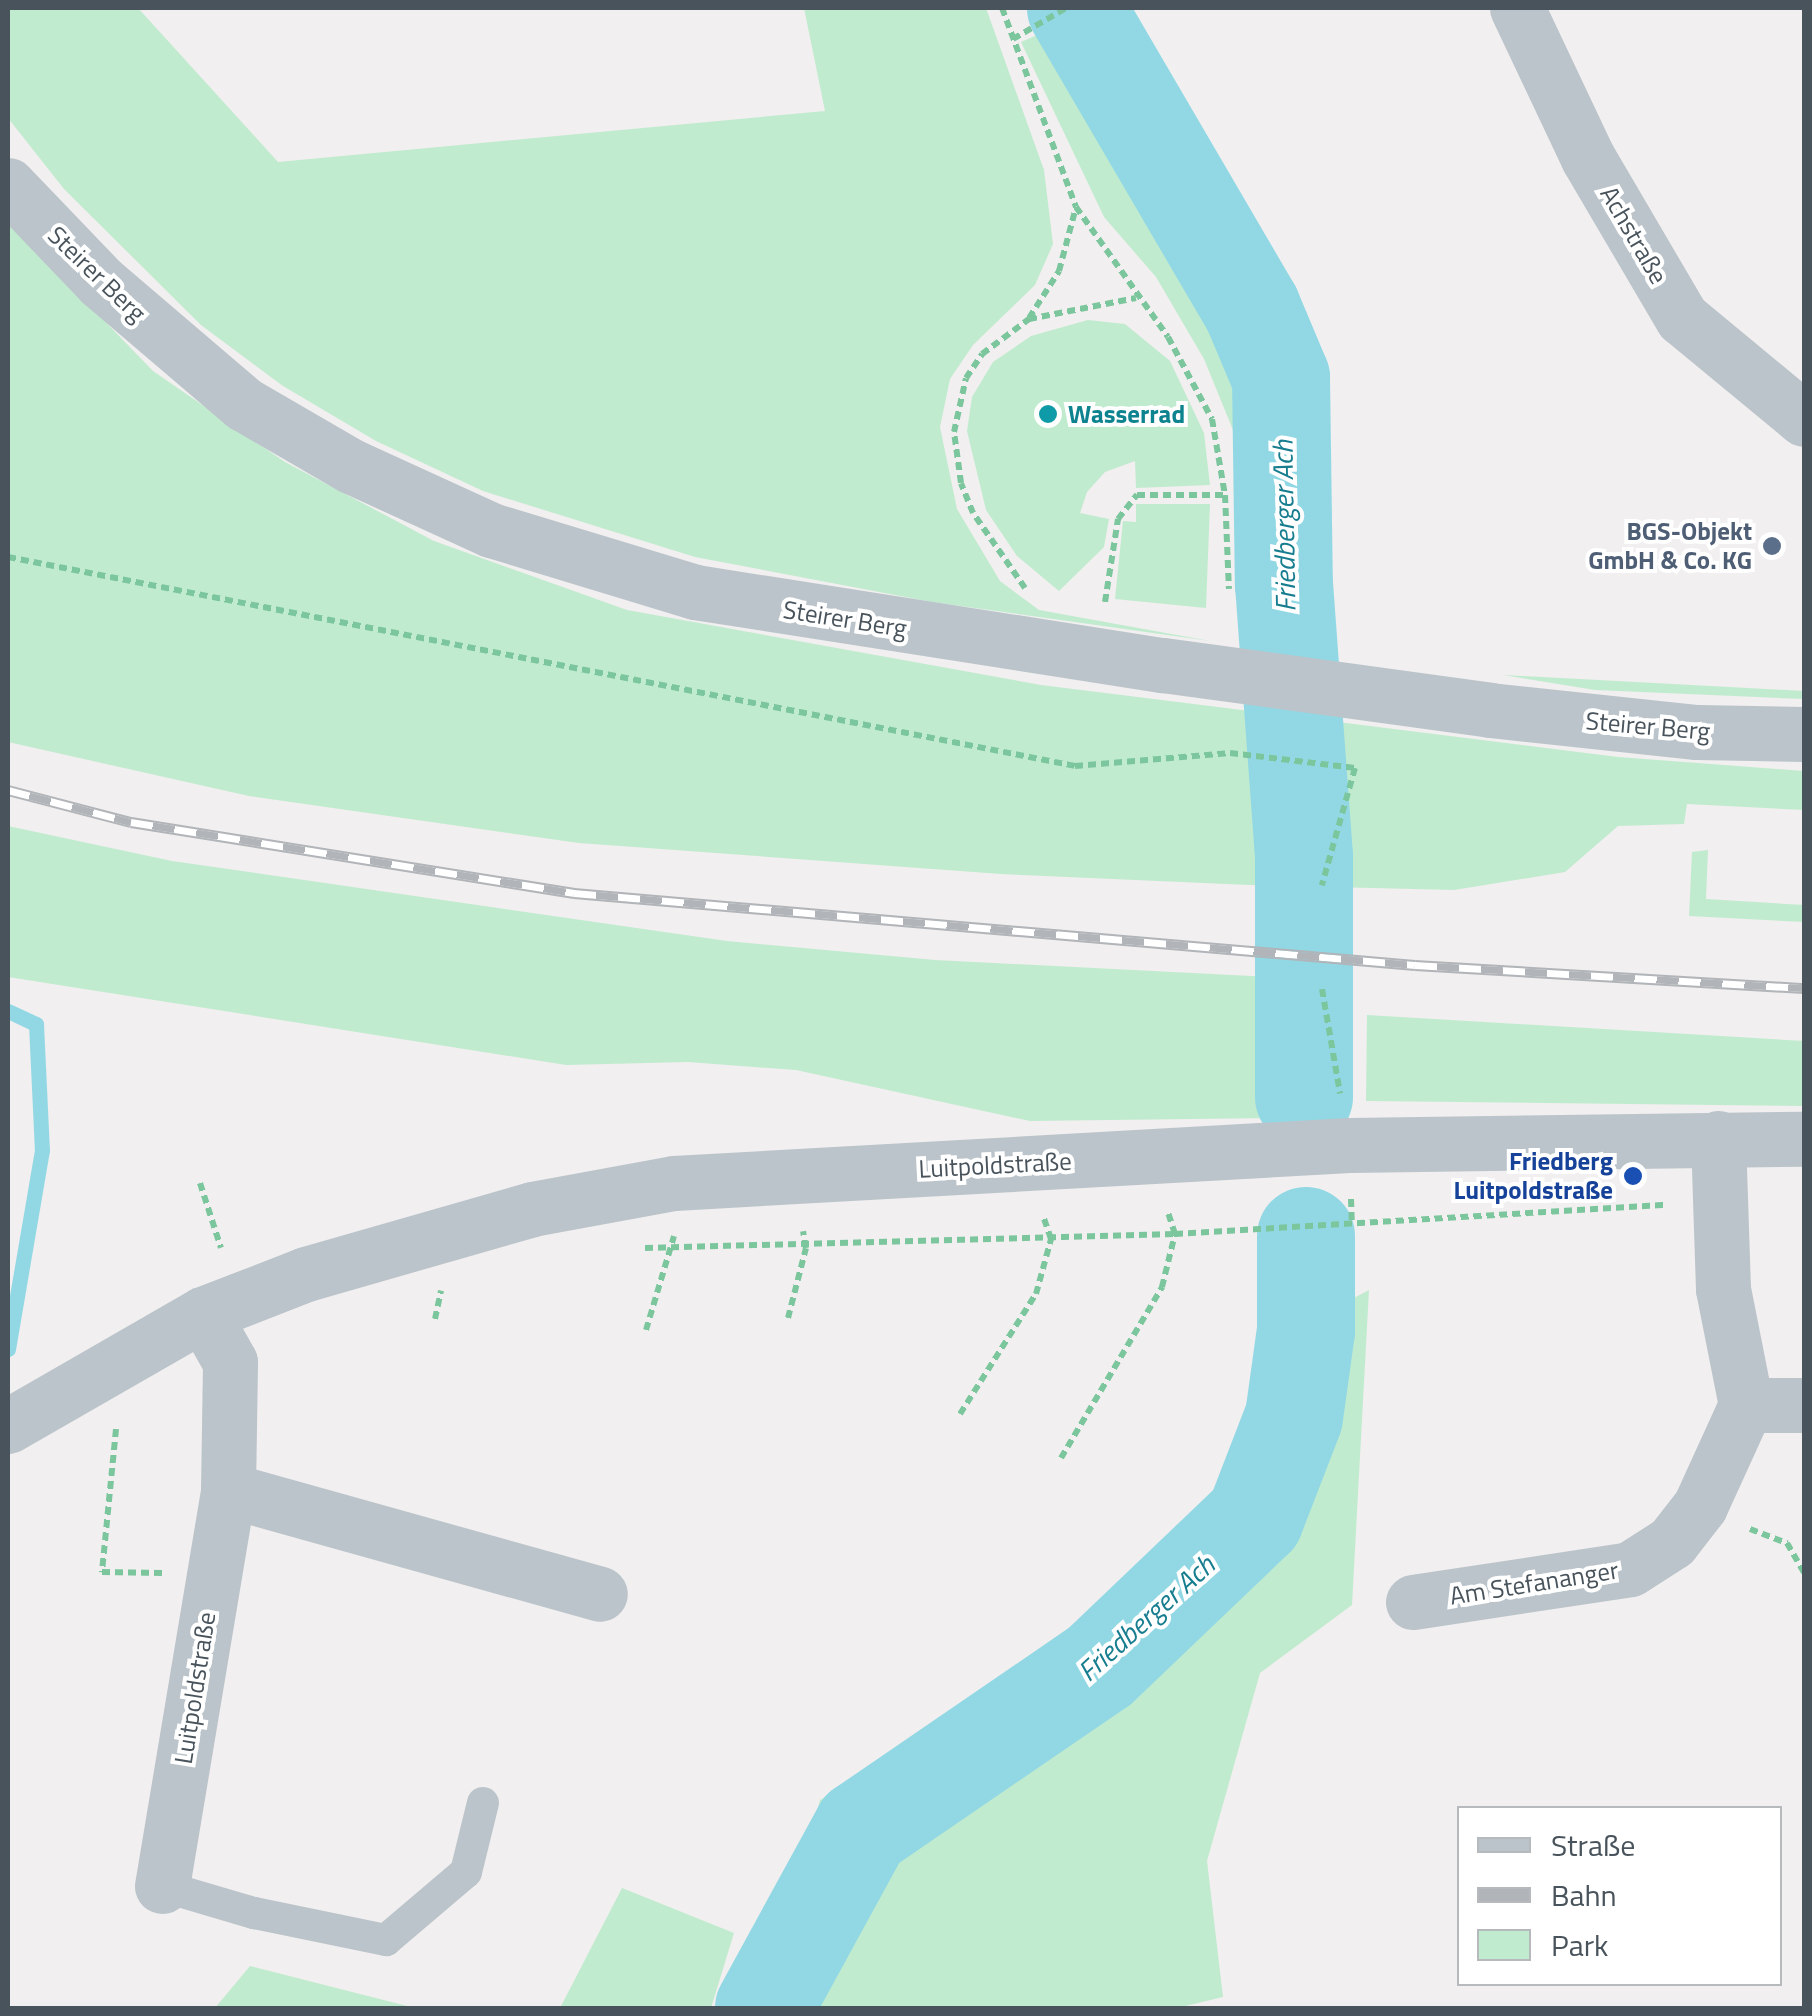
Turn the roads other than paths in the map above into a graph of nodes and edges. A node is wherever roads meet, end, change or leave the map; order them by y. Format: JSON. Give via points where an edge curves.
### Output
{"nodes":[{"id":1,"x":1517,"y":8,"type":"edge"},
{"id":2,"x":8,"y":184,"type":"edge"},
{"id":3,"x":1804,"y":419,"type":"edge"},
{"id":4,"x":1804,"y":734,"type":"edge"},
{"id":5,"x":1718,"y":1138,"type":"junction"},
{"id":6,"x":1804,"y":1139,"type":"edge"},
{"id":7,"x":221,"y":1307,"type":"junction"},
{"id":8,"x":1746,"y":1405,"type":"junction"},
{"id":9,"x":1804,"y":1405,"type":"edge"},
{"id":10,"x":8,"y":1426,"type":"edge"},
{"id":11,"x":228,"y":1490,"type":"junction"},
{"id":12,"x":600,"y":1594,"type":"dead end"},
{"id":13,"x":1413,"y":1602,"type":"dead end"},
{"id":14,"x":484,"y":1803,"type":"dead end"},
{"id":15,"x":162,"y":1886,"type":"joint"}],
"edges":[{"from":1,"to":3,"type":"street","name":"Achstraße","via":[[1588,158],[1682,318]]},
{"from":2,"to":4,"type":"street","name":"Steirer Berg","bridge":true,"via":[[101,282],[244,404],[351,466],[491,530],[695,592],[1162,665],[1490,710],[1697,732]]},
{"from":5,"to":6,"type":"street","name":"Luitpoldstraße"},
{"from":5,"to":7,"type":"street","name":"Luitpoldstraße","via":[[1242,1150],[681,1182],[426,1236]]},
{"from":5,"to":8,"type":"street","via":[[1723,1289]]},
{"from":7,"to":10,"type":"street","name":"Luitpoldstraße"},
{"from":7,"to":11,"type":"street","name":"Luitpoldstraße","via":[[230,1362]]},
{"from":8,"to":9,"type":"street"},
{"from":8,"to":13,"type":"street","name":"Am Stefananger","via":[[1700,1506],[1672,1542],[1630,1569]]},
{"from":11,"to":12,"type":"street"},
{"from":11,"to":15,"type":"street","name":"Luitpoldstraße"},
{"from":14,"to":15,"type":"lane","via":[[466,1872],[386,1940]]}]}
